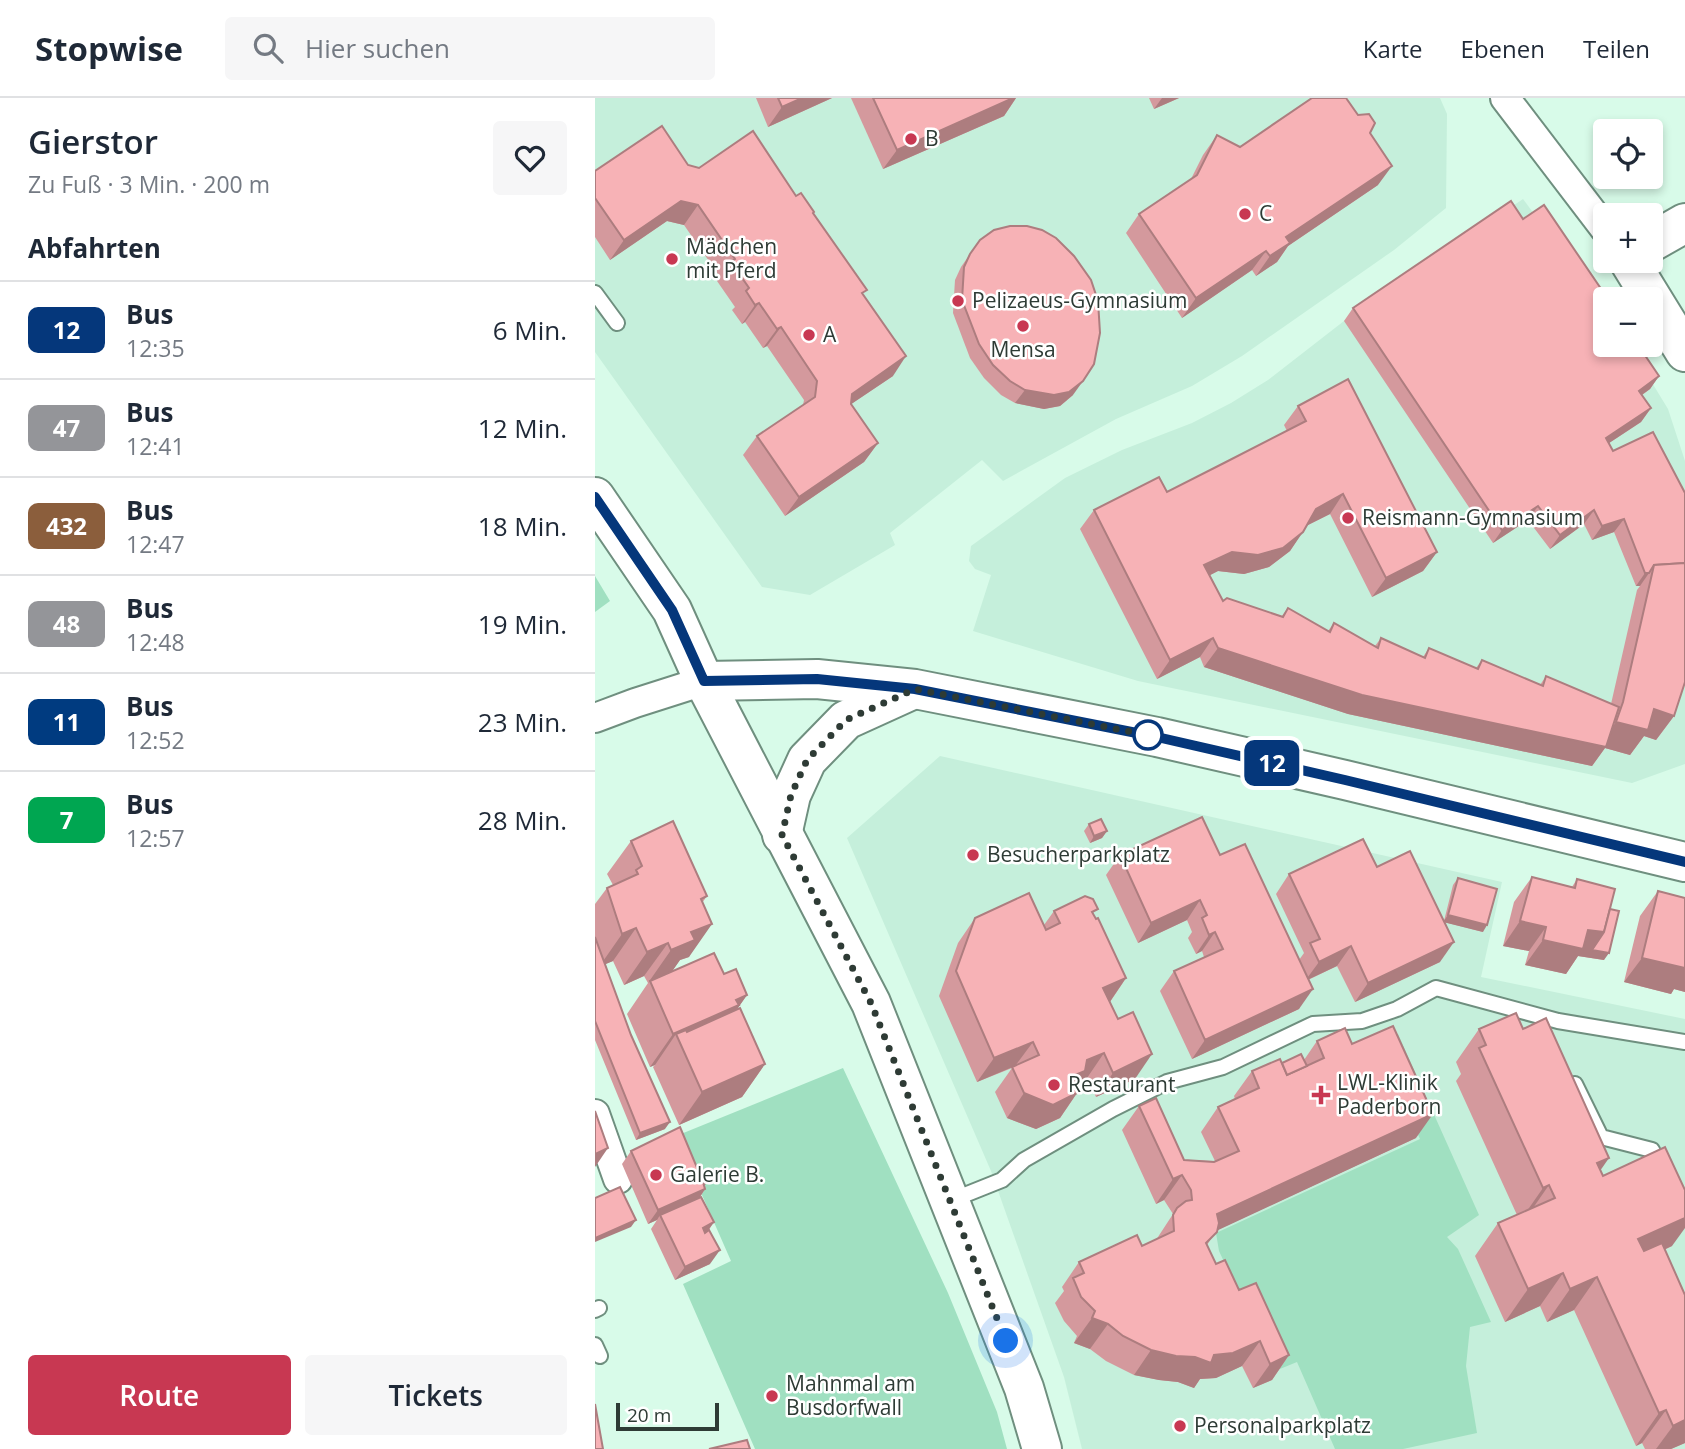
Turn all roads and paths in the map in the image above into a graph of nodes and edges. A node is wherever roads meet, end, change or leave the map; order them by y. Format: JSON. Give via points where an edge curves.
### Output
{"nodes":[{"id":1,"x":1505,"y":98,"type":"edge"},
{"id":2,"x":1593,"y":214,"type":"edge"},
{"id":3,"x":1685,"y":223,"type":"edge"},
{"id":4,"x":1663,"y":236,"type":"edge"},
{"id":5,"x":1636,"y":273,"type":"edge"},
{"id":6,"x":595,"y":293,"type":"edge"},
{"id":7,"x":617,"y":323,"type":"dead end"},
{"id":8,"x":1685,"y":352,"type":"edge"},
{"id":9,"x":595,"y":498,"type":"edge"},
{"id":10,"x":704,"y":681,"type":"junction"},
{"id":11,"x":915,"y":689,"type":"junction"},
{"id":12,"x":595,"y":718,"type":"edge"},
{"id":13,"x":782,"y":835,"type":"junction"},
{"id":14,"x":1685,"y":862,"type":"edge"},
{"id":15,"x":1558,"y":1021,"type":"junction"},
{"id":16,"x":1554,"y":1038,"type":"edge"},
{"id":17,"x":1685,"y":1042,"type":"edge"},
{"id":18,"x":1571,"y":1075,"type":"edge"},
{"id":19,"x":595,"y":1114,"type":"edge"},
{"id":20,"x":618,"y":1179,"type":"dead end"},
{"id":21,"x":1669,"y":1186,"type":"edge"},
{"id":22,"x":950,"y":1201,"type":"junction"},
{"id":23,"x":1042,"y":1449,"type":"edge"}],
"edges":[{"from":1,"to":2,"type":"street"},
{"from":3,"to":4,"type":"main road"},
{"from":5,"to":8,"type":"main road"},
{"from":6,"to":7,"type":"lane"},
{"from":9,"to":10,"type":"main road","via":[[672,610]]},
{"from":10,"to":11,"type":"main road","via":[[817,679]]},
{"from":10,"to":12,"type":"street"},
{"from":10,"to":13,"type":"main road"},
{"from":11,"to":13,"type":"main road","via":[[846,720],[807,760],[791,795]]},
{"from":11,"to":14,"type":"main road","via":[[1182,743]]},
{"from":13,"to":22,"type":"main road","via":[[871,1003]]},
{"from":15,"to":16,"type":"lane"},
{"from":15,"to":17,"type":"lane"},
{"from":15,"to":22,"type":"lane","via":[[1436,988],[1362,1021],[1313,1024],[1223,1067],[1167,1082],[1024,1160],[1002,1180]]},
{"from":18,"to":21,"type":"lane","via":[[1601,1137],[1652,1150]]},
{"from":19,"to":20,"type":"street"},
{"from":22,"to":23,"type":"main road","via":[[1024,1388]]}]}
